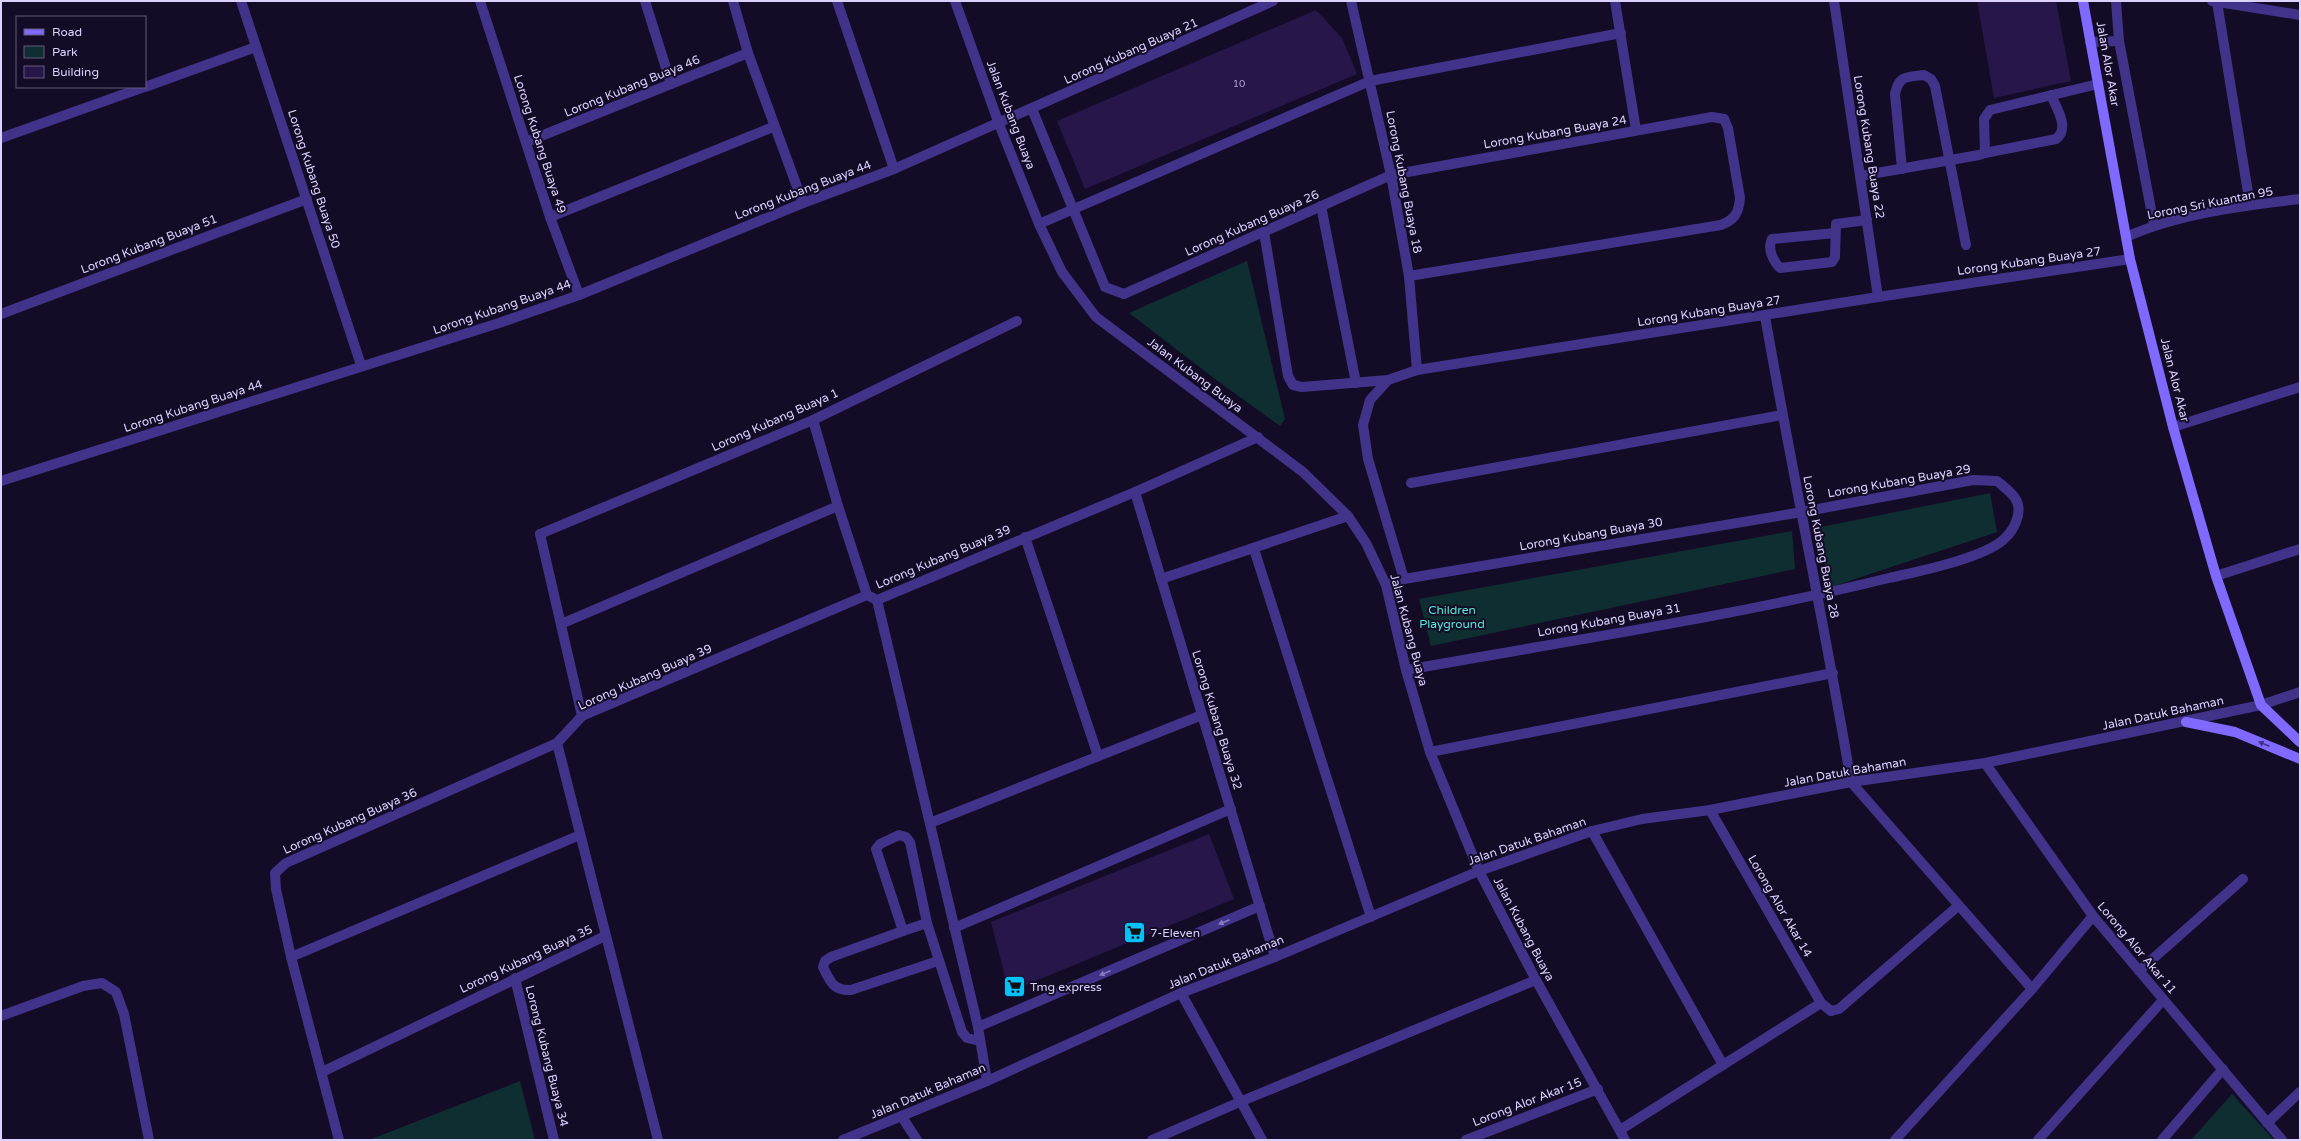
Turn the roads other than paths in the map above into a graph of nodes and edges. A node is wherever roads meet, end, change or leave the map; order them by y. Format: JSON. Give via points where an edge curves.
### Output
{"nodes":[{"id":1,"x":241,"y":1,"type":"edge"},
{"id":2,"x":480,"y":1,"type":"edge"},
{"id":3,"x":645,"y":1,"type":"edge"},
{"id":4,"x":733,"y":1,"type":"edge"},
{"id":5,"x":837,"y":1,"type":"edge"},
{"id":6,"x":955,"y":1,"type":"edge"},
{"id":7,"x":1273,"y":1,"type":"edge"},
{"id":8,"x":1351,"y":1,"type":"edge"},
{"id":9,"x":1614,"y":1,"type":"edge"},
{"id":10,"x":1834,"y":1,"type":"edge"},
{"id":11,"x":2083,"y":1,"type":"edge"},
{"id":12,"x":2116,"y":1,"type":"edge"},
{"id":13,"x":2215,"y":2,"type":"edge"},
{"id":14,"x":2300,"y":15,"type":"edge"},
{"id":15,"x":1621,"y":33,"type":"junction"},
{"id":16,"x":2119,"y":41,"type":"junction"},
{"id":17,"x":2090,"y":42,"type":"junction"},
{"id":18,"x":256,"y":47,"type":"junction"},
{"id":19,"x":748,"y":53,"type":"junction"},
{"id":20,"x":1370,"y":81,"type":"junction"},
{"id":21,"x":671,"y":84,"type":"junction"},
{"id":22,"x":2098,"y":84,"type":"junction"},
{"id":23,"x":146,"y":86,"type":"edge"},
{"id":24,"x":141,"y":88,"type":"edge"},
{"id":25,"x":2051,"y":95,"type":"junction"},
{"id":26,"x":1032,"y":109,"type":"junction"},
{"id":27,"x":999,"y":124,"type":"junction"},
{"id":28,"x":773,"y":127,"type":"junction"},
{"id":29,"x":1636,"y":130,"type":"junction"},
{"id":30,"x":1,"y":138,"type":"edge"},
{"id":31,"x":526,"y":142,"type":"junction"},
{"id":32,"x":1985,"y":153,"type":"junction"},
{"id":33,"x":1950,"y":161,"type":"junction"},
{"id":34,"x":894,"y":169,"type":"junction"},
{"id":35,"x":1902,"y":169,"type":"junction"},
{"id":36,"x":1391,"y":175,"type":"junction"},
{"id":37,"x":1860,"y":176,"type":"junction"},
{"id":38,"x":307,"y":199,"type":"junction"},
{"id":39,"x":2300,"y":199,"type":"edge"},
{"id":40,"x":803,"y":203,"type":"junction"},
{"id":41,"x":2250,"y":205,"type":"junction"},
{"id":42,"x":1321,"y":206,"type":"junction"},
{"id":43,"x":1073,"y":210,"type":"junction"},
{"id":44,"x":550,"y":217,"type":"junction"},
{"id":45,"x":1867,"y":220,"type":"junction"},
{"id":46,"x":1039,"y":224,"type":"junction"},
{"id":47,"x":2154,"y":225,"type":"junction"},
{"id":48,"x":1264,"y":232,"type":"junction"},
{"id":49,"x":1835,"y":233,"type":"junction"},
{"id":50,"x":2126,"y":237,"type":"junction"},
{"id":51,"x":1966,"y":245,"type":"dead end"},
{"id":52,"x":2130,"y":260,"type":"junction"},
{"id":53,"x":1409,"y":276,"type":"junction"},
{"id":54,"x":579,"y":294,"type":"junction"},
{"id":55,"x":1878,"y":297,"type":"junction"},
{"id":56,"x":1,"y":314,"type":"edge"},
{"id":57,"x":1765,"y":316,"type":"junction"},
{"id":58,"x":1017,"y":321,"type":"dead end"},
{"id":59,"x":361,"y":366,"type":"junction"},
{"id":60,"x":1417,"y":370,"type":"junction"},
{"id":61,"x":1388,"y":380,"type":"junction"},
{"id":62,"x":1356,"y":383,"type":"junction"},
{"id":63,"x":2300,"y":387,"type":"edge"},
{"id":64,"x":1782,"y":415,"type":"junction"},
{"id":65,"x":813,"y":420,"type":"junction"},
{"id":66,"x":2173,"y":426,"type":"junction"},
{"id":67,"x":1258,"y":437,"type":"junction"},
{"id":68,"x":1,"y":481,"type":"edge"},
{"id":69,"x":1411,"y":483,"type":"dead end"},
{"id":70,"x":1134,"y":492,"type":"junction"},
{"id":71,"x":838,"y":506,"type":"junction"},
{"id":72,"x":1802,"y":512,"type":"junction"},
{"id":73,"x":1348,"y":516,"type":"junction"},
{"id":74,"x":1025,"y":537,"type":"junction"},
{"id":75,"x":2300,"y":548,"type":"edge"},
{"id":76,"x":1254,"y":549,"type":"junction"},
{"id":77,"x":2216,"y":576,"type":"junction"},
{"id":78,"x":1161,"y":579,"type":"junction"},
{"id":79,"x":1404,"y":579,"type":"junction"},
{"id":80,"x":1386,"y":585,"type":"junction"},
{"id":81,"x":867,"y":595,"type":"junction"},
{"id":82,"x":1817,"y":596,"type":"junction"},
{"id":83,"x":877,"y":600,"type":"junction"},
{"id":84,"x":561,"y":624,"type":"junction"},
{"id":85,"x":1406,"y":670,"type":"junction"},
{"id":86,"x":1833,"y":673,"type":"junction"},
{"id":87,"x":2300,"y":692,"type":"edge"},
{"id":88,"x":2260,"y":705,"type":"junction"},
{"id":89,"x":1202,"y":715,"type":"junction"},
{"id":90,"x":582,"y":716,"type":"junction"},
{"id":91,"x":2186,"y":722,"type":"junction"},
{"id":92,"x":558,"y":742,"type":"junction"},
{"id":93,"x":2300,"y":742,"type":"edge"},
{"id":94,"x":1430,"y":752,"type":"junction"},
{"id":95,"x":1098,"y":756,"type":"junction"},
{"id":96,"x":2300,"y":759,"type":"edge"},
{"id":97,"x":1985,"y":763,"type":"junction"},
{"id":98,"x":1851,"y":782,"type":"junction"},
{"id":99,"x":1230,"y":809,"type":"junction"},
{"id":100,"x":1710,"y":810,"type":"junction"},
{"id":101,"x":930,"y":823,"type":"junction"},
{"id":102,"x":1592,"y":831,"type":"junction"},
{"id":103,"x":580,"y":835,"type":"junction"},
{"id":104,"x":1479,"y":871,"type":"junction"},
{"id":105,"x":2243,"y":879,"type":"dead end"},
{"id":106,"x":1260,"y":906,"type":"junction"},
{"id":107,"x":1958,"y":906,"type":"junction"},
{"id":108,"x":2093,"y":916,"type":"junction"},
{"id":109,"x":1371,"y":917,"type":"junction"},
{"id":110,"x":927,"y":923,"type":"junction"},
{"id":111,"x":954,"y":928,"type":"junction"},
{"id":112,"x":903,"y":931,"type":"junction"},
{"id":113,"x":605,"y":936,"type":"junction"},
{"id":114,"x":1275,"y":956,"type":"junction"},
{"id":115,"x":291,"y":957,"type":"junction"},
{"id":116,"x":938,"y":961,"type":"junction"},
{"id":117,"x":2139,"y":971,"type":"junction"},
{"id":118,"x":515,"y":978,"type":"junction"},
{"id":119,"x":1536,"y":980,"type":"junction"},
{"id":120,"x":2032,"y":989,"type":"junction"},
{"id":121,"x":1181,"y":994,"type":"junction"},
{"id":122,"x":2163,"y":1000,"type":"junction"},
{"id":123,"x":1821,"y":1003,"type":"junction"},
{"id":124,"x":1,"y":1016,"type":"edge"},
{"id":125,"x":978,"y":1027,"type":"junction"},
{"id":126,"x":980,"y":1041,"type":"junction"},
{"id":127,"x":1723,"y":1065,"type":"junction"},
{"id":128,"x":2223,"y":1069,"type":"junction"},
{"id":129,"x":322,"y":1072,"type":"junction"},
{"id":130,"x":987,"y":1081,"type":"junction"},
{"id":131,"x":1598,"y":1089,"type":"junction"},
{"id":132,"x":2300,"y":1092,"type":"edge"},
{"id":133,"x":1242,"y":1101,"type":"junction"},
{"id":134,"x":902,"y":1117,"type":"junction"},
{"id":135,"x":2267,"y":1123,"type":"junction"},
{"id":136,"x":1620,"y":1130,"type":"junction"},
{"id":137,"x":149,"y":1140,"type":"edge"},
{"id":138,"x":339,"y":1140,"type":"edge"},
{"id":139,"x":554,"y":1140,"type":"edge"},
{"id":140,"x":658,"y":1140,"type":"edge"},
{"id":141,"x":843,"y":1140,"type":"edge"},
{"id":142,"x":916,"y":1140,"type":"edge"},
{"id":143,"x":1152,"y":1140,"type":"edge"},
{"id":144,"x":1262,"y":1140,"type":"edge"},
{"id":145,"x":1466,"y":1140,"type":"edge"},
{"id":146,"x":1625,"y":1140,"type":"edge"},
{"id":147,"x":1895,"y":1140,"type":"edge"},
{"id":148,"x":2038,"y":1140,"type":"edge"},
{"id":149,"x":2162,"y":1140,"type":"edge"},
{"id":150,"x":2282,"y":1140,"type":"edge"}],
"edges":[{"from":1,"to":18,"type":"street","name":"Lorong Kubang Buaya 50"},
{"from":2,"to":31,"type":"street","name":"Lorong Kubang Buaya 49"},
{"from":3,"to":21,"type":"street"},
{"from":4,"to":19,"type":"street"},
{"from":5,"to":34,"type":"street"},
{"from":6,"to":27,"type":"street","name":"Jalan Kubang Buaya"},
{"from":7,"to":26,"type":"street","name":"Lorong Kubang Buaya 21"},
{"from":8,"to":20,"type":"street","name":"Lorong Kubang Buaya 18"},
{"from":9,"to":15,"type":"street"},
{"from":10,"to":37,"type":"street","name":"Lorong Kubang Buaya 22"},
{"from":11,"to":17,"type":"main road","name":"Jalan Alor Akar"},
{"from":12,"to":16,"type":"street"},
{"from":13,"to":14,"type":"street"},
{"from":13,"to":41,"type":"street"},
{"from":15,"to":20,"type":"street"},
{"from":15,"to":29,"type":"street"},
{"from":16,"to":17,"type":"street"},
{"from":16,"to":47,"type":"street"},
{"from":17,"to":22,"type":"main road","name":"Jalan Alor Akar"},
{"from":18,"to":23,"type":"street"},
{"from":18,"to":38,"type":"street","name":"Lorong Kubang Buaya 50"},
{"from":19,"to":21,"type":"street","name":"Lorong Kubang Buaya 46"},
{"from":19,"to":28,"type":"street"},
{"from":20,"to":36,"type":"street","name":"Lorong Kubang Buaya 18"},
{"from":20,"to":43,"type":"street"},
{"from":21,"to":31,"type":"street","name":"Lorong Kubang Buaya 46"},
{"from":22,"to":25,"type":"street"},
{"from":22,"to":50,"type":"main road","name":"Jalan Alor Akar"},
{"from":24,"to":30,"type":"street"},
{"from":25,"to":32,"type":"street","via":[[1990,110],[1984,119]]},
{"from":25,"to":32,"type":"street","via":[[2063,127],[2061,135],[2056,139]]},
{"from":26,"to":27,"type":"street","name":"Lorong Kubang Buaya 21"},
{"from":26,"to":43,"type":"street"},
{"from":27,"to":34,"type":"street","name":"Lorong Kubang Buaya 44"},
{"from":27,"to":46,"type":"street","name":"Jalan Kubang Buaya"},
{"from":28,"to":40,"type":"street"},
{"from":28,"to":44,"type":"street"},
{"from":29,"to":36,"type":"street","name":"Lorong Kubang Buaya 24"},
{"from":29,"to":53,"type":"street","name":"Lorong Kubang Buaya 24","via":[[1712,118],[1724,119],[1728,128],[1740,198],[1736,216],[1721,225]]},
{"from":31,"to":44,"type":"street","name":"Lorong Kubang Buaya 49"},
{"from":32,"to":33,"type":"street"},
{"from":33,"to":35,"type":"street"},
{"from":33,"to":35,"type":"street","via":[[1935,86],[1924,74],[1903,78],[1898,83],[1895,94]]},
{"from":33,"to":51,"type":"street"},
{"from":34,"to":40,"type":"street","name":"Lorong Kubang Buaya 44"},
{"from":35,"to":37,"type":"street"},
{"from":36,"to":42,"type":"street","name":"Lorong Kubang Buaya 26"},
{"from":36,"to":53,"type":"street","name":"Lorong Kubang Buaya 18"},
{"from":37,"to":45,"type":"street","name":"Lorong Kubang Buaya 22"},
{"from":38,"to":56,"type":"street","name":"Lorong Kubang Buaya 51"},
{"from":38,"to":59,"type":"street","name":"Lorong Kubang Buaya 50"},
{"from":39,"to":41,"type":"street","name":"Lorong Sri Kuantan 95"},
{"from":40,"to":54,"type":"street","name":"Lorong Kubang Buaya 44"},
{"from":41,"to":47,"type":"street","name":"Lorong Sri Kuantan 95"},
{"from":42,"to":48,"type":"street","name":"Lorong Kubang Buaya 26"},
{"from":42,"to":62,"type":"street"},
{"from":43,"to":46,"type":"street"},
{"from":43,"to":48,"type":"street","name":"Lorong Kubang Buaya 26","via":[[1106,286],[1124,294]]},
{"from":44,"to":54,"type":"street","name":"Lorong Kubang Buaya 49"},
{"from":45,"to":49,"type":"street","via":[[1839,223],[1835,227]]},
{"from":45,"to":55,"type":"street","name":"Lorong Kubang Buaya 22"},
{"from":46,"to":67,"type":"street","name":"Jalan Kubang Buaya","via":[[1062,272],[1096,317]]},
{"from":47,"to":50,"type":"street","name":"Lorong Sri Kuantan 95"},
{"from":48,"to":62,"type":"street","name":"Lorong Kubang Buaya 27","via":[[1288,376],[1293,385],[1302,387]]},
{"from":49,"to":49,"type":"street","via":[[1772,239],[1772,258],[1780,268],[1832,262],[1835,258]]},
{"from":50,"to":52,"type":"main road","name":"Jalan Alor Akar"},
{"from":52,"to":55,"type":"street","name":"Lorong Kubang Buaya 27"},
{"from":52,"to":66,"type":"main road","name":"Jalan Alor Akar"},
{"from":53,"to":60,"type":"street","name":"Lorong Kubang Buaya 18"},
{"from":54,"to":59,"type":"street","name":"Lorong Kubang Buaya 44","via":[[499,323]]},
{"from":55,"to":57,"type":"street","name":"Lorong Kubang Buaya 27"},
{"from":57,"to":60,"type":"street","name":"Lorong Kubang Buaya 27"},
{"from":57,"to":64,"type":"street","name":"Lorong Kubang Buaya 28"},
{"from":58,"to":65,"type":"street","name":"Lorong Kubang Buaya 1"},
{"from":59,"to":68,"type":"street","name":"Lorong Kubang Buaya 44"},
{"from":60,"to":61,"type":"street","name":"Lorong Kubang Buaya 27"},
{"from":61,"to":62,"type":"street","name":"Lorong Kubang Buaya 27"},
{"from":61,"to":79,"type":"street","via":[[1370,400],[1363,424],[1368,459]]},
{"from":63,"to":66,"type":"street"},
{"from":64,"to":69,"type":"street"},
{"from":64,"to":72,"type":"street","name":"Lorong Kubang Buaya 28"},
{"from":65,"to":71,"type":"street"},
{"from":65,"to":84,"type":"street","name":"Lorong Kubang Buaya 1","via":[[540,534]]},
{"from":66,"to":77,"type":"main road","name":"Jalan Alor Akar"},
{"from":67,"to":70,"type":"street","name":"Lorong Kubang Buaya 39"},
{"from":67,"to":73,"type":"street","name":"Jalan Kubang Buaya","via":[[1303,472]]},
{"from":70,"to":74,"type":"street","name":"Lorong Kubang Buaya 39"},
{"from":70,"to":78,"type":"street","name":"Lorong Kubang Buaya 32"},
{"from":71,"to":81,"type":"street"},
{"from":71,"to":84,"type":"street"},
{"from":72,"to":79,"type":"street","name":"Lorong Kubang Buaya 30"},
{"from":72,"to":82,"type":"street","name":"Lorong Kubang Buaya 28"},
{"from":72,"to":82,"type":"street","name":"Lorong Kubang Buaya 29","via":[[1973,480],[1997,481],[2016,498],[2018,513],[2015,527],[2003,540],[1989,549],[1947,564]]},
{"from":73,"to":76,"type":"street"},
{"from":73,"to":80,"type":"street","name":"Jalan Kubang Buaya","via":[[1366,543]]},
{"from":74,"to":83,"type":"street","name":"Lorong Kubang Buaya 39"},
{"from":74,"to":95,"type":"street"},
{"from":75,"to":77,"type":"street"},
{"from":76,"to":78,"type":"street"},
{"from":76,"to":109,"type":"street"},
{"from":77,"to":88,"type":"main road","name":"Jalan Alor Akar"},
{"from":78,"to":89,"type":"street","name":"Lorong Kubang Buaya 32"},
{"from":79,"to":80,"type":"street","name":"Lorong Kubang Buaya 30"},
{"from":80,"to":85,"type":"street","name":"Jalan Kubang Buaya"},
{"from":81,"to":83,"type":"street","name":"Lorong Kubang Buaya 39"},
{"from":81,"to":90,"type":"street","name":"Lorong Kubang Buaya 39"},
{"from":82,"to":85,"type":"street","name":"Lorong Kubang Buaya 31"},
{"from":82,"to":86,"type":"street","name":"Lorong Kubang Buaya 28"},
{"from":83,"to":101,"type":"street"},
{"from":84,"to":90,"type":"street"},
{"from":85,"to":94,"type":"street","name":"Jalan Kubang Buaya"},
{"from":86,"to":94,"type":"street"},
{"from":86,"to":98,"type":"street","name":"Lorong Kubang Buaya 28"},
{"from":87,"to":88,"type":"street","name":"Jalan Datuk Bahaman"},
{"from":88,"to":91,"type":"street","name":"Jalan Datuk Bahaman"},
{"from":88,"to":93,"type":"main road","name":"Jalan Alor Akar"},
{"from":89,"to":95,"type":"street"},
{"from":89,"to":99,"type":"street","name":"Lorong Kubang Buaya 32"},
{"from":90,"to":92,"type":"street","name":"Lorong Kubang Buaya 39"},
{"from":96,"to":91,"type":"main road","one_way":true,"via":[[2235,732]]},
{"from":91,"to":97,"type":"street","name":"Jalan Datuk Bahaman"},
{"from":92,"to":103,"type":"street","name":"Lorong Kubang Buaya 35"},
{"from":92,"to":115,"type":"street","name":"Lorong Kubang Buaya 36","via":[[286,863],[275,873],[276,889]]},
{"from":94,"to":104,"type":"street","name":"Jalan Kubang Buaya"},
{"from":95,"to":101,"type":"street"},
{"from":97,"to":98,"type":"street","name":"Jalan Datuk Bahaman"},
{"from":97,"to":108,"type":"street","name":"Lorong Alor Akar 11"},
{"from":98,"to":100,"type":"street","name":"Jalan Datuk Bahaman"},
{"from":98,"to":107,"type":"street"},
{"from":99,"to":106,"type":"street","name":"Lorong Kubang Buaya 32"},
{"from":99,"to":111,"type":"street"},
{"from":100,"to":102,"type":"street","name":"Jalan Datuk Bahaman","via":[[1642,819]]},
{"from":100,"to":123,"type":"street","name":"Lorong Alor Akar 14"},
{"from":101,"to":111,"type":"street"},
{"from":102,"to":104,"type":"street","name":"Jalan Datuk Bahaman"},
{"from":102,"to":127,"type":"street"},
{"from":103,"to":113,"type":"street","name":"Lorong Kubang Buaya 35"},
{"from":103,"to":115,"type":"street"},
{"from":104,"to":109,"type":"street","name":"Jalan Datuk Bahaman"},
{"from":104,"to":119,"type":"street","name":"Jalan Kubang Buaya"},
{"from":105,"to":117,"type":"street"},
{"from":106,"to":114,"type":"street","name":"Lorong Kubang Buaya 32"},
{"from":106,"to":125,"type":"street","one_way":true},
{"from":107,"to":120,"type":"street"},
{"from":107,"to":123,"type":"street","name":"Lorong Alor Akar 14","via":[[1839,1009],[1831,1011]]},
{"from":108,"to":117,"type":"street","name":"Lorong Alor Akar 11"},
{"from":108,"to":120,"type":"street"},
{"from":109,"to":114,"type":"street","name":"Jalan Datuk Bahaman"},
{"from":110,"to":112,"type":"street"},
{"from":110,"to":112,"type":"street","via":[[910,842],[906,837],[899,835],[880,844],[876,849]]},
{"from":110,"to":116,"type":"street"},
{"from":111,"to":125,"type":"street"},
{"from":112,"to":116,"type":"street","via":[[832,956],[825,961],[823,967],[833,986],[841,991],[851,990]]},
{"from":113,"to":118,"type":"street","name":"Lorong Kubang Buaya 35"},
{"from":113,"to":140,"type":"street"},
{"from":114,"to":121,"type":"street","name":"Jalan Datuk Bahaman"},
{"from":115,"to":129,"type":"street","name":"Lorong Kubang Buaya 36"},
{"from":116,"to":126,"type":"street","via":[[962,1032],[967,1038]]},
{"from":117,"to":122,"type":"street","name":"Lorong Alor Akar 11"},
{"from":118,"to":129,"type":"street","name":"Lorong Kubang Buaya 35"},
{"from":118,"to":139,"type":"street","name":"Lorong Kubang Buaya 34"},
{"from":119,"to":131,"type":"street","name":"Jalan Kubang Buaya"},
{"from":119,"to":133,"type":"street"},
{"from":120,"to":147,"type":"street"},
{"from":121,"to":130,"type":"street","name":"Jalan Datuk Bahaman"},
{"from":121,"to":133,"type":"street"},
{"from":122,"to":128,"type":"street","name":"Lorong Alor Akar 11"},
{"from":122,"to":148,"type":"street"},
{"from":123,"to":127,"type":"street"},
{"from":124,"to":137,"type":"street","via":[[83,986],[102,983],[116,992],[124,1014]]},
{"from":125,"to":126,"type":"street"},
{"from":126,"to":130,"type":"street"},
{"from":127,"to":136,"type":"street"},
{"from":128,"to":135,"type":"street","name":"Lorong Alor Akar 11"},
{"from":128,"to":149,"type":"street"},
{"from":129,"to":138,"type":"street","name":"Lorong Kubang Buaya 36"},
{"from":130,"to":134,"type":"street","name":"Jalan Datuk Bahaman"},
{"from":131,"to":136,"type":"street","name":"Jalan Kubang Buaya"},
{"from":131,"to":145,"type":"street","name":"Lorong Alor Akar 15"},
{"from":132,"to":135,"type":"street"},
{"from":133,"to":143,"type":"street"},
{"from":133,"to":144,"type":"street"},
{"from":134,"to":141,"type":"street","name":"Jalan Datuk Bahaman"},
{"from":134,"to":142,"type":"street"},
{"from":135,"to":150,"type":"street","name":"Lorong Alor Akar 11"},
{"from":136,"to":146,"type":"street","name":"Jalan Kubang Buaya"}]}
